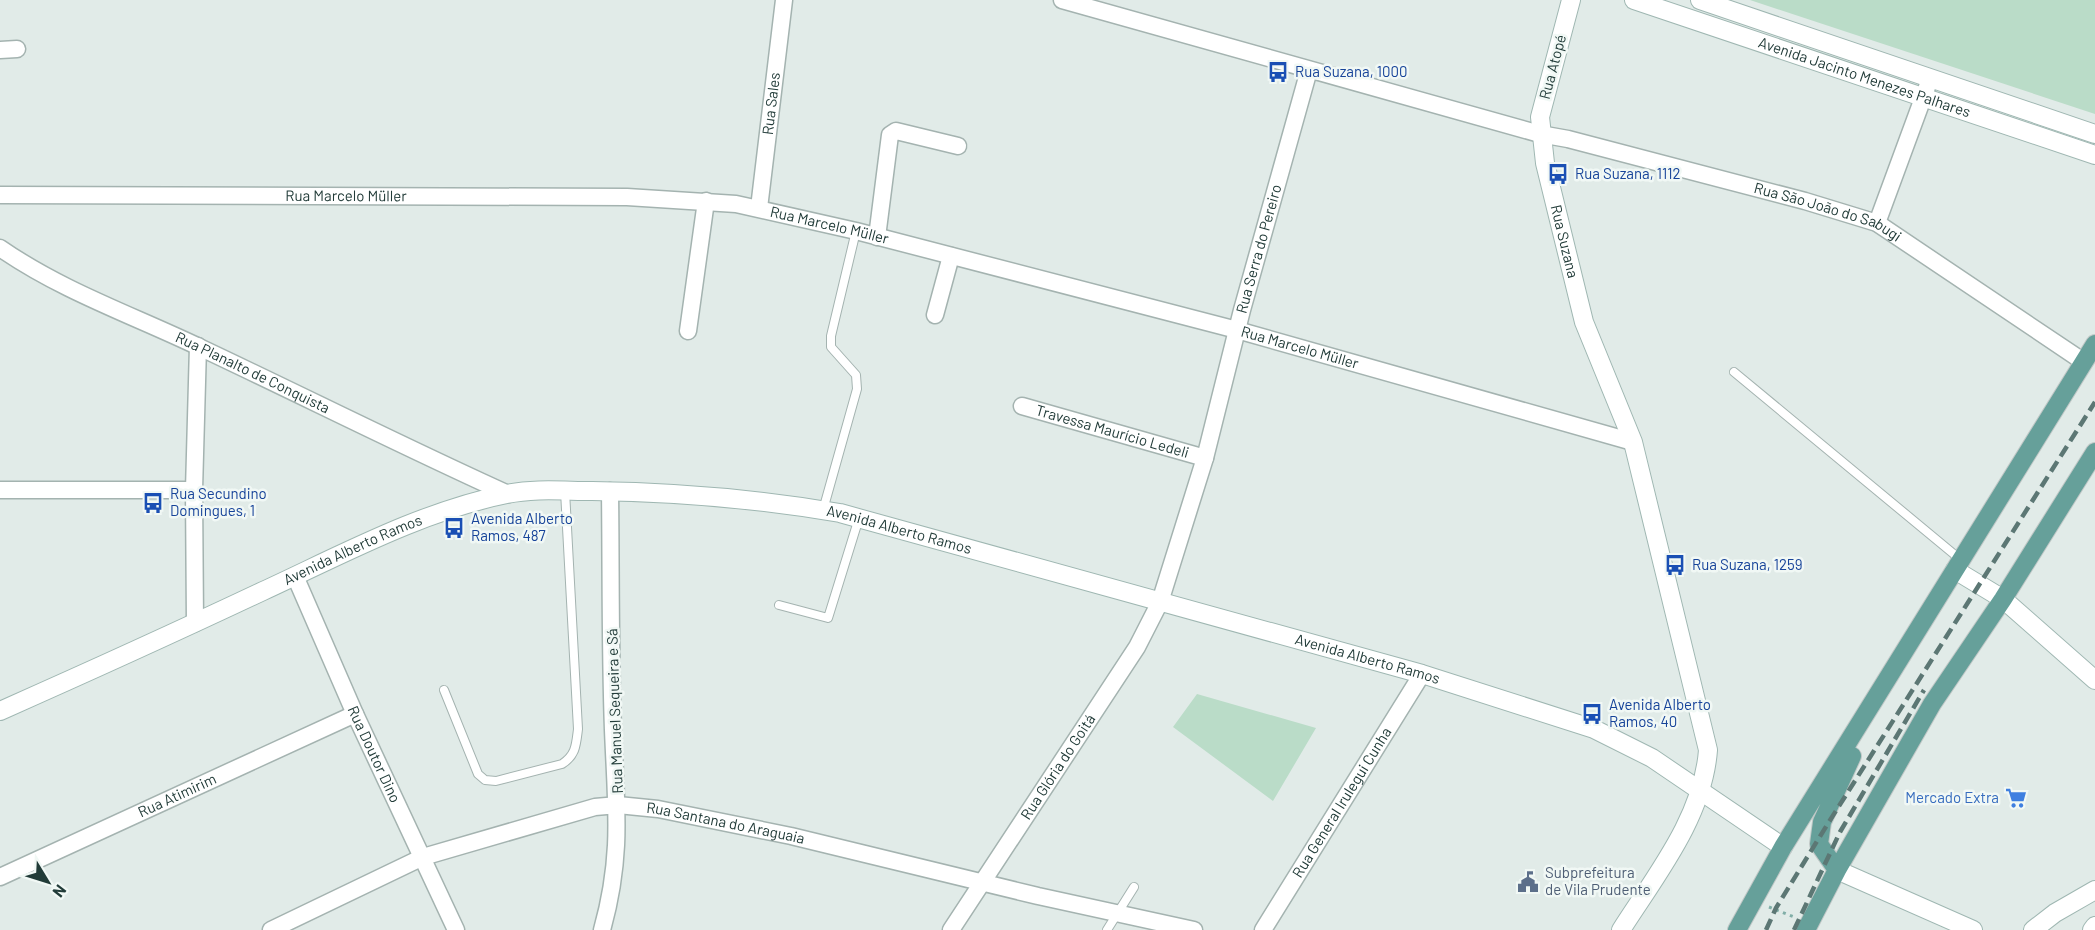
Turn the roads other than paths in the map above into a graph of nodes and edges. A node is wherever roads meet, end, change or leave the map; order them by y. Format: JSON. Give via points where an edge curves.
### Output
{"nodes":[{"id":1,"x":784,"y":0,"type":"edge"},
{"id":2,"x":1062,"y":0,"type":"edge"},
{"id":3,"x":1571,"y":0,"type":"edge"},
{"id":4,"x":1634,"y":0,"type":"edge"},
{"id":5,"x":1700,"y":0,"type":"edge"},
{"id":6,"x":1309,"y":70,"type":"junction"},
{"id":7,"x":1929,"y":78,"type":"junction"},
{"id":8,"x":1923,"y":97,"type":"junction"},
{"id":9,"x":1540,"y":134,"type":"junction"},
{"id":10,"x":2095,"y":134,"type":"edge"},
{"id":11,"x":957,"y":146,"type":"dead end"},
{"id":12,"x":2095,"y":155,"type":"edge"},
{"id":13,"x":0,"y":195,"type":"edge"},
{"id":14,"x":706,"y":201,"type":"junction"},
{"id":15,"x":759,"y":208,"type":"junction"},
{"id":16,"x":1877,"y":223,"type":"junction"},
{"id":17,"x":856,"y":231,"type":"junction"},
{"id":18,"x":877,"y":237,"type":"junction"},
{"id":19,"x":0,"y":248,"type":"edge"},
{"id":20,"x":951,"y":256,"type":"junction"},
{"id":21,"x":935,"y":315,"type":"dead end"},
{"id":22,"x":1237,"y":330,"type":"junction"},
{"id":23,"x":688,"y":331,"type":"dead end"},
{"id":24,"x":2095,"y":344,"type":"edge"},
{"id":25,"x":198,"y":346,"type":"junction"},
{"id":26,"x":2084,"y":362,"type":"junction"},
{"id":27,"x":1734,"y":372,"type":"dead end"},
{"id":28,"x":1022,"y":406,"type":"dead end"},
{"id":29,"x":1633,"y":442,"type":"junction"},
{"id":30,"x":2095,"y":452,"type":"edge"},
{"id":31,"x":1205,"y":458,"type":"junction"},
{"id":32,"x":2090,"y":474,"type":"edge"},
{"id":33,"x":0,"y":490,"type":"edge"},
{"id":34,"x":194,"y":490,"type":"junction"},
{"id":35,"x":565,"y":491,"type":"junction"},
{"id":36,"x":610,"y":491,"type":"junction"},
{"id":37,"x":508,"y":494,"type":"junction"},
{"id":38,"x":823,"y":510,"type":"junction"},
{"id":39,"x":859,"y":518,"type":"junction"},
{"id":40,"x":1958,"y":565,"type":"junction"},
{"id":41,"x":296,"y":576,"type":"junction"},
{"id":42,"x":2003,"y":598,"type":"junction"},
{"id":43,"x":1160,"y":602,"type":"junction"},
{"id":44,"x":778,"y":605,"type":"dead end"},
{"id":45,"x":195,"y":624,"type":"junction"},
{"id":46,"x":1422,"y":674,"type":"junction"},
{"id":47,"x":2095,"y":680,"type":"edge"},
{"id":48,"x":1887,"y":681,"type":"junction"},
{"id":49,"x":444,"y":690,"type":"dead end"},
{"id":50,"x":0,"y":711,"type":"edge"},
{"id":51,"x":355,"y":714,"type":"junction"},
{"id":52,"x":1702,"y":789,"type":"junction"},
{"id":53,"x":618,"y":805,"type":"junction"},
{"id":54,"x":1783,"y":847,"type":"junction"},
{"id":55,"x":423,"y":857,"type":"junction"},
{"id":56,"x":1837,"y":870,"type":"junction"},
{"id":57,"x":0,"y":878,"type":"edge"},
{"id":58,"x":983,"y":883,"type":"junction"},
{"id":59,"x":1134,"y":887,"type":"dead end"},
{"id":60,"x":2095,"y":890,"type":"edge"},
{"id":61,"x":1117,"y":914,"type":"junction"},
{"id":62,"x":2095,"y":926,"type":"edge"},
{"id":63,"x":1808,"y":927,"type":"edge"},
{"id":64,"x":271,"y":930,"type":"edge"},
{"id":65,"x":456,"y":930,"type":"edge"},
{"id":66,"x":602,"y":930,"type":"edge"},
{"id":67,"x":951,"y":930,"type":"edge"},
{"id":68,"x":1107,"y":930,"type":"edge"},
{"id":69,"x":1194,"y":930,"type":"edge"},
{"id":70,"x":1263,"y":930,"type":"edge"},
{"id":71,"x":1621,"y":930,"type":"edge"},
{"id":72,"x":1737,"y":930,"type":"edge"},
{"id":73,"x":1973,"y":930,"type":"edge"},
{"id":74,"x":2033,"y":930,"type":"edge"},
{"id":75,"x":2092,"y":930,"type":"edge"}],
"edges":[{"from":1,"to":15,"type":"street","name":"Rua Sales"},
{"from":2,"to":6,"type":"street"},
{"from":3,"to":9,"type":"main road","name":"Rua Atopé","via":[[1540,117]]},
{"from":4,"to":8,"type":"main road","name":"Avenida Jacinto Menezes Palhares"},
{"from":5,"to":7,"type":"main road","name":"Avenida Jacinto Menezes Palhares"},
{"from":6,"to":9,"type":"street"},
{"from":6,"to":22,"type":"street","name":"Rua Serra do Pereiro"},
{"from":7,"to":8,"type":"street"},
{"from":7,"to":10,"type":"main road","name":"Avenida Jacinto Menezes Palhares"},
{"from":8,"to":12,"type":"main road","name":"Avenida Jacinto Menezes Palhares"},
{"from":8,"to":16,"type":"street"},
{"from":9,"to":16,"type":"street","name":"Rua São João do Sabugi"},
{"from":9,"to":29,"type":"main road","name":"Rua Suzana","via":[[1584,322]]},
{"from":11,"to":18,"type":"street","via":[[905,132],[890,135]]},
{"from":13,"to":14,"type":"street","name":"Rua Marcelo Müller","via":[[627,197]]},
{"from":14,"to":15,"type":"street","name":"Rua Marcelo Müller"},
{"from":14,"to":23,"type":"street"},
{"from":15,"to":17,"type":"street","name":"Rua Marcelo Müller"},
{"from":16,"to":26,"type":"street","name":"Rua São João do Sabugi"},
{"from":17,"to":18,"type":"street","name":"Rua Marcelo Müller"},
{"from":17,"to":38,"type":"lane","via":[[831,348],[856,375],[857,389]]},
{"from":18,"to":20,"type":"street","name":"Rua Marcelo Müller"},
{"from":19,"to":25,"type":"street","name":"Rua Planalto de Conquista","via":[[70,290]]},
{"from":20,"to":21,"type":"street"},
{"from":20,"to":22,"type":"street","name":"Rua Marcelo Müller"},
{"from":22,"to":29,"type":"street","name":"Rua Marcelo Müller"},
{"from":22,"to":31,"type":"street","name":"Rua Serra do Pereiro"},
{"from":24,"to":26,"type":"main road"},
{"from":25,"to":34,"type":"street"},
{"from":25,"to":37,"type":"street","name":"Rua Planalto de Conquista"},
{"from":26,"to":40,"type":"main road"},
{"from":27,"to":40,"type":"lane"},
{"from":28,"to":31,"type":"street","name":"Travessa Maurício Ledeli"},
{"from":29,"to":52,"type":"main road","name":"Rua Suzana","via":[[1708,750]]},
{"from":30,"to":32,"type":"main road"},
{"from":31,"to":43,"type":"street","name":"Rua Serra do Pereiro"},
{"from":32,"to":42,"type":"main road"},
{"from":33,"to":34,"type":"street"},
{"from":34,"to":45,"type":"street"},
{"from":35,"to":36,"type":"main road","name":"Avenida Alberto Ramos"},
{"from":35,"to":37,"type":"main road","name":"Avenida Alberto Ramos"},
{"from":35,"to":49,"type":"lane","via":[[578,729],[571,758],[562,764],[496,781],[485,780],[478,774]]},
{"from":36,"to":38,"type":"main road","name":"Avenida Alberto Ramos","via":[[728,498]]},
{"from":36,"to":53,"type":"street","name":"Rua Manuel Sequeira e Sá","via":[[613,731]]},
{"from":37,"to":41,"type":"main road","name":"Avenida Alberto Ramos","via":[[428,518]]},
{"from":38,"to":39,"type":"main road","name":"Avenida Alberto Ramos"},
{"from":39,"to":43,"type":"main road","name":"Avenida Alberto Ramos"},
{"from":39,"to":44,"type":"lane","via":[[828,618]]},
{"from":40,"to":42,"type":"main road"},
{"from":40,"to":48,"type":"main road"},
{"from":41,"to":45,"type":"main road","name":"Avenida Alberto Ramos"},
{"from":41,"to":51,"type":"street","name":"Rua Doutor Dino"},
{"from":42,"to":47,"type":"main road"},
{"from":42,"to":56,"type":"main road","via":[[1932,704]]},
{"from":43,"to":46,"type":"main road","name":"Avenida Alberto Ramos"},
{"from":43,"to":58,"type":"street","name":"Rua Glória do Goitá","via":[[1137,647]]},
{"from":45,"to":50,"type":"main road","name":"Avenida Alberto Ramos"},
{"from":46,"to":52,"type":"main road","name":"Avenida Alberto Ramos","via":[[1594,729]]},
{"from":46,"to":70,"type":"street","name":"Rua General Irulegui Cunha"},
{"from":48,"to":54,"type":"main road"},
{"from":48,"to":56,"type":"main road","via":[[1822,822],[1819,844]]},
{"from":51,"to":55,"type":"street","name":"Rua Doutor Dino"},
{"from":51,"to":57,"type":"street","name":"Rua Atimirim"},
{"from":52,"to":54,"type":"main road","name":"Avenida Alberto Ramos"},
{"from":52,"to":71,"type":"main road","name":"Rua Suzana","via":[[1684,827]]},
{"from":53,"to":55,"type":"street","name":"Rua Santana do Araguaia","via":[[595,807]]},
{"from":53,"to":58,"type":"street","name":"Rua Santana do Araguaia","via":[[658,809],[790,836]]},
{"from":53,"to":66,"type":"street","name":"Rua Manuel Sequeira e Sá","via":[[615,870]]},
{"from":54,"to":72,"type":"main road"},
{"from":55,"to":64,"type":"street","name":"Rua Santana do Araguaia"},
{"from":55,"to":65,"type":"street","name":"Rua Doutor Dino"},
{"from":56,"to":63,"type":"main road"},
{"from":56,"to":73,"type":"main road"},
{"from":58,"to":61,"type":"street","name":"Rua Santana do Araguaia"},
{"from":58,"to":67,"type":"street","name":"Rua Glória do Goitá"},
{"from":59,"to":61,"type":"lane"},
{"from":60,"to":74,"type":"main road"},
{"from":61,"to":68,"type":"lane"},
{"from":61,"to":69,"type":"street","name":"Rua Santana do Araguaia"},
{"from":62,"to":75,"type":"main road"}]}
